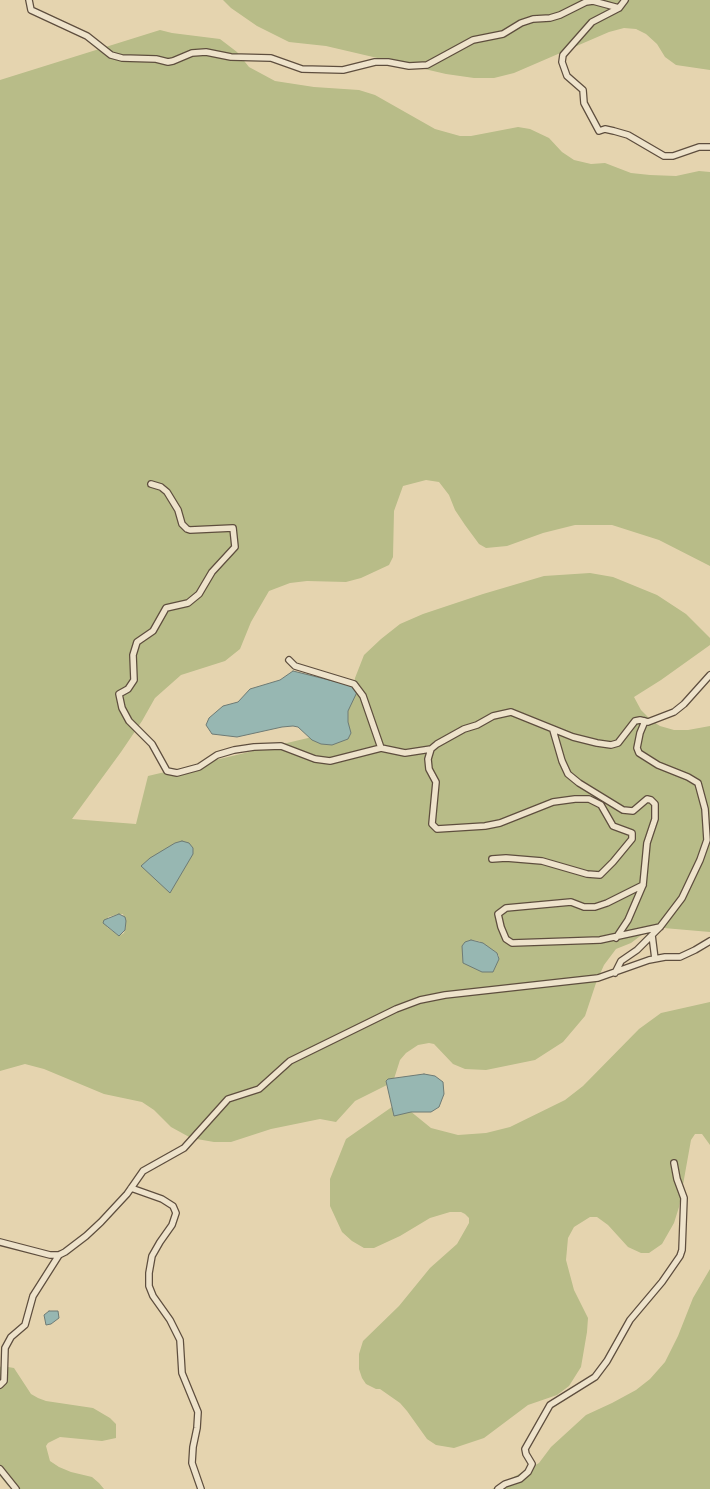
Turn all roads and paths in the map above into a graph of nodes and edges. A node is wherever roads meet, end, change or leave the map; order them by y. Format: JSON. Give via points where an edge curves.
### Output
{"nodes":[{"id":1,"x":29,"y":0,"type":"edge"},
{"id":2,"x":625,"y":0,"type":"edge"},
{"id":3,"x":619,"y":8,"type":"junction"},
{"id":4,"x":710,"y":146,"type":"edge"},
{"id":5,"x":151,"y":484,"type":"dead end"},
{"id":6,"x":289,"y":660,"type":"dead end"},
{"id":7,"x":710,"y":675,"type":"edge"},
{"id":8,"x":645,"y":722,"type":"junction"},
{"id":9,"x":553,"y":730,"type":"junction"},
{"id":10,"x":381,"y":748,"type":"junction"},
{"id":11,"x":431,"y":749,"type":"junction"},
{"id":12,"x":492,"y":859,"type":"dead end"},
{"id":13,"x":643,"y":885,"type":"junction"},
{"id":14,"x":660,"y":927,"type":"junction"},
{"id":15,"x":652,"y":935,"type":"junction"},
{"id":16,"x":616,"y":938,"type":"junction"},
{"id":17,"x":710,"y":941,"type":"edge"},
{"id":18,"x":655,"y":959,"type":"junction"},
{"id":19,"x":614,"y":973,"type":"junction"},
{"id":20,"x":674,"y":1163,"type":"dead end"},
{"id":21,"x":131,"y":1188,"type":"junction"},
{"id":22,"x":0,"y":1242,"type":"edge"},
{"id":23,"x":59,"y":1255,"type":"junction"},
{"id":24,"x":0,"y":1384,"type":"edge"},
{"id":25,"x":0,"y":1469,"type":"edge"},
{"id":26,"x":16,"y":1489,"type":"edge"},
{"id":27,"x":201,"y":1489,"type":"edge"},
{"id":28,"x":498,"y":1489,"type":"edge"}],
"edges":[{"from":1,"to":3,"type":"street","via":[[31,10],[87,36],[111,56],[168,62],[192,53],[206,52],[231,57],[271,58],[302,69],[344,70],[375,62],[427,65],[473,40],[503,34],[533,19],[560,15],[586,2]]},
{"from":2,"to":3,"type":"street"},
{"from":3,"to":4,"type":"street","via":[[592,22],[563,56],[562,62],[567,76],[583,90],[584,103],[599,131],[614,130],[664,156]]},
{"from":5,"to":10,"type":"street","via":[[167,492],[186,529],[233,528],[235,548],[212,572],[199,594],[188,603],[166,608],[153,631],[137,642],[133,655],[134,680],[120,694],[122,708],[129,721],[152,744],[168,771],[177,773],[199,767],[217,755],[254,747],[281,746],[330,761]]},
{"from":6,"to":10,"type":"street","via":[[295,666],[354,684],[363,696]]},
{"from":7,"to":8,"type":"street","via":[[674,712]]},
{"from":8,"to":9,"type":"street","via":[[635,721],[618,742],[611,744]]},
{"from":8,"to":14,"type":"street","via":[[637,748],[639,753],[698,783],[707,828],[707,840],[689,885]]},
{"from":9,"to":11,"type":"street","via":[[511,712],[464,728]]},
{"from":9,"to":13,"type":"street","via":[[568,774],[579,783],[623,810],[633,811],[647,799],[655,804]]},
{"from":10,"to":11,"type":"street","via":[[405,753]]},
{"from":11,"to":12,"type":"street","via":[[429,769],[436,782],[432,824],[437,829],[484,826],[553,802],[589,799],[601,805],[614,826],[632,833],[632,838],[600,875],[542,861]]},
{"from":13,"to":16,"type":"street","via":[[628,920]]},
{"from":13,"to":16,"type":"street","via":[[595,907],[559,902],[515,906],[498,914],[506,939],[512,943]]},
{"from":14,"to":15,"type":"street"},
{"from":14,"to":16,"type":"street"},
{"from":15,"to":18,"type":"street"},
{"from":15,"to":19,"type":"street","via":[[622,961]]},
{"from":17,"to":18,"type":"street","via":[[680,957]]},
{"from":18,"to":19,"type":"street"},
{"from":19,"to":21,"type":"street","via":[[576,981],[445,995],[396,1008],[290,1062],[259,1089],[228,1099],[184,1148],[143,1172]]},
{"from":20,"to":28,"type":"street","via":[[684,1198],[680,1256],[630,1320],[595,1377],[550,1405],[525,1448],[532,1464],[528,1472]]},
{"from":21,"to":23,"type":"street","via":[[86,1236]]},
{"from":21,"to":27,"type":"street","via":[[162,1199],[173,1206],[176,1213],[152,1256],[149,1286],[180,1340],[182,1373],[198,1412],[192,1463]]},
{"from":22,"to":23,"type":"street"},
{"from":23,"to":24,"type":"street","via":[[33,1296],[25,1325],[11,1336],[5,1348],[4,1381]]},
{"from":25,"to":26,"type":"street"}]}
